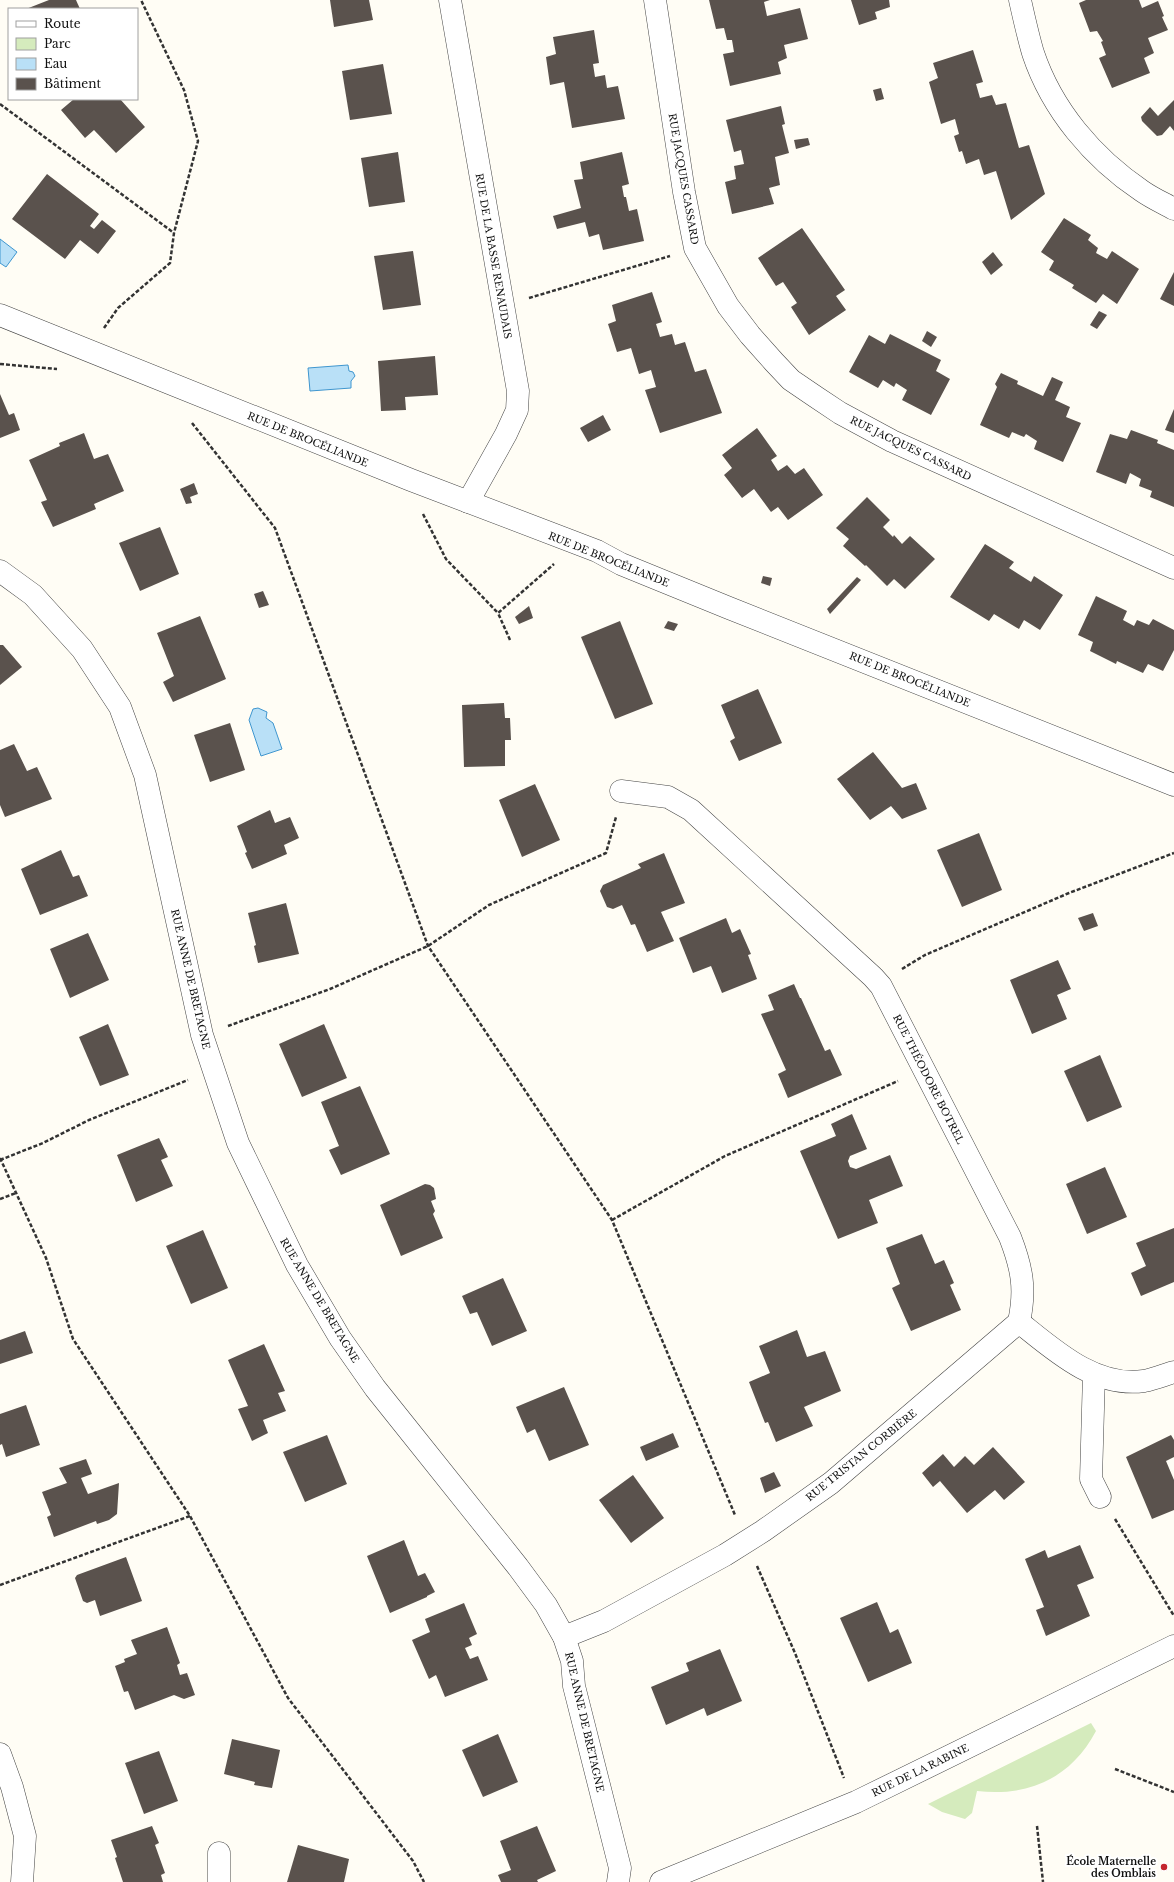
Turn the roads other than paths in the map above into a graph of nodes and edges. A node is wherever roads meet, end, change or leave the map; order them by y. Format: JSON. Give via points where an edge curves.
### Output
{"nodes":[{"id":1,"x":655,"y":0,"type":"edge"},
{"id":2,"x":1020,"y":0,"type":"edge"},
{"id":3,"x":455,"y":2,"type":"edge"},
{"id":4,"x":1174,"y":209,"type":"edge"},
{"id":5,"x":0,"y":315,"type":"edge"},
{"id":6,"x":468,"y":502,"type":"junction"},
{"id":7,"x":1174,"y":568,"type":"edge"},
{"id":8,"x":0,"y":572,"type":"edge"},
{"id":9,"x":1174,"y":784,"type":"edge"},
{"id":10,"x":621,"y":791,"type":"road end"},
{"id":11,"x":1019,"y":1322,"type":"junction"},
{"id":12,"x":1174,"y":1372,"type":"edge"},
{"id":13,"x":1094,"y":1374,"type":"junction"},
{"id":14,"x":1100,"y":1497,"type":"road end"},
{"id":15,"x":564,"y":1637,"type":"junction"},
{"id":16,"x":1174,"y":1646,"type":"edge"},
{"id":17,"x":0,"y":1754,"type":"edge"},
{"id":18,"x":219,"y":1853,"type":"dead end"},
{"id":19,"x":22,"y":1882,"type":"edge"},
{"id":20,"x":219,"y":1882,"type":"edge"},
{"id":21,"x":618,"y":1882,"type":"edge"},
{"id":22,"x":661,"y":1882,"type":"edge"}],
"edges":[{"from":1,"to":7,"type":"street","name":"RUE JACQUES CASSARD","via":[[695,248],[728,306],[750,335],[791,380],[840,414],[892,441]]},
{"from":2,"to":4,"type":"street","via":[[1034,54],[1061,112],[1102,159],[1143,192]]},
{"from":3,"to":6,"type":"street","name":"RUE DE LA BASSE RENAUDAIS","via":[[502,306],[518,391],[517,410]]},
{"from":5,"to":6,"type":"street","name":"RUE DE BROCÉLIANDE"},
{"from":6,"to":9,"type":"street","name":"RUE DE BROCÉLIANDE","via":[[597,551],[621,564],[715,602]]},
{"from":8,"to":15,"type":"street","name":"RUE ANNE DE BRETAGNE","via":[[33,595],[82,649],[120,707],[145,775],[202,1035],[238,1143],[297,1265],[358,1365],[518,1568],[546,1605]]},
{"from":10,"to":11,"type":"street","name":"RUE THÉODORE BOTREL","via":[[668,797],[691,810],[881,986],[1010,1237],[1022,1276],[1023,1303]]},
{"from":11,"to":13,"type":"street","via":[[1061,1354]]},
{"from":11,"to":15,"type":"street","name":"RUE TRISTAN CORBIÈRE","via":[[831,1482],[746,1542],[604,1621]]},
{"from":12,"to":13,"type":"street","via":[[1144,1381],[1119,1381]]},
{"from":13,"to":14,"type":"street","via":[[1091,1479]]},
{"from":15,"to":21,"type":"street","name":"RUE ANNE DE BRETAGNE","via":[[572,1661],[574,1686],[620,1868]]},
{"from":16,"to":22,"type":"street","name":"RUE DE LA RABINE","via":[[856,1802]]},
{"from":17,"to":19,"type":"street","via":[[25,1836]]},
{"from":18,"to":20,"type":"street"}]}
